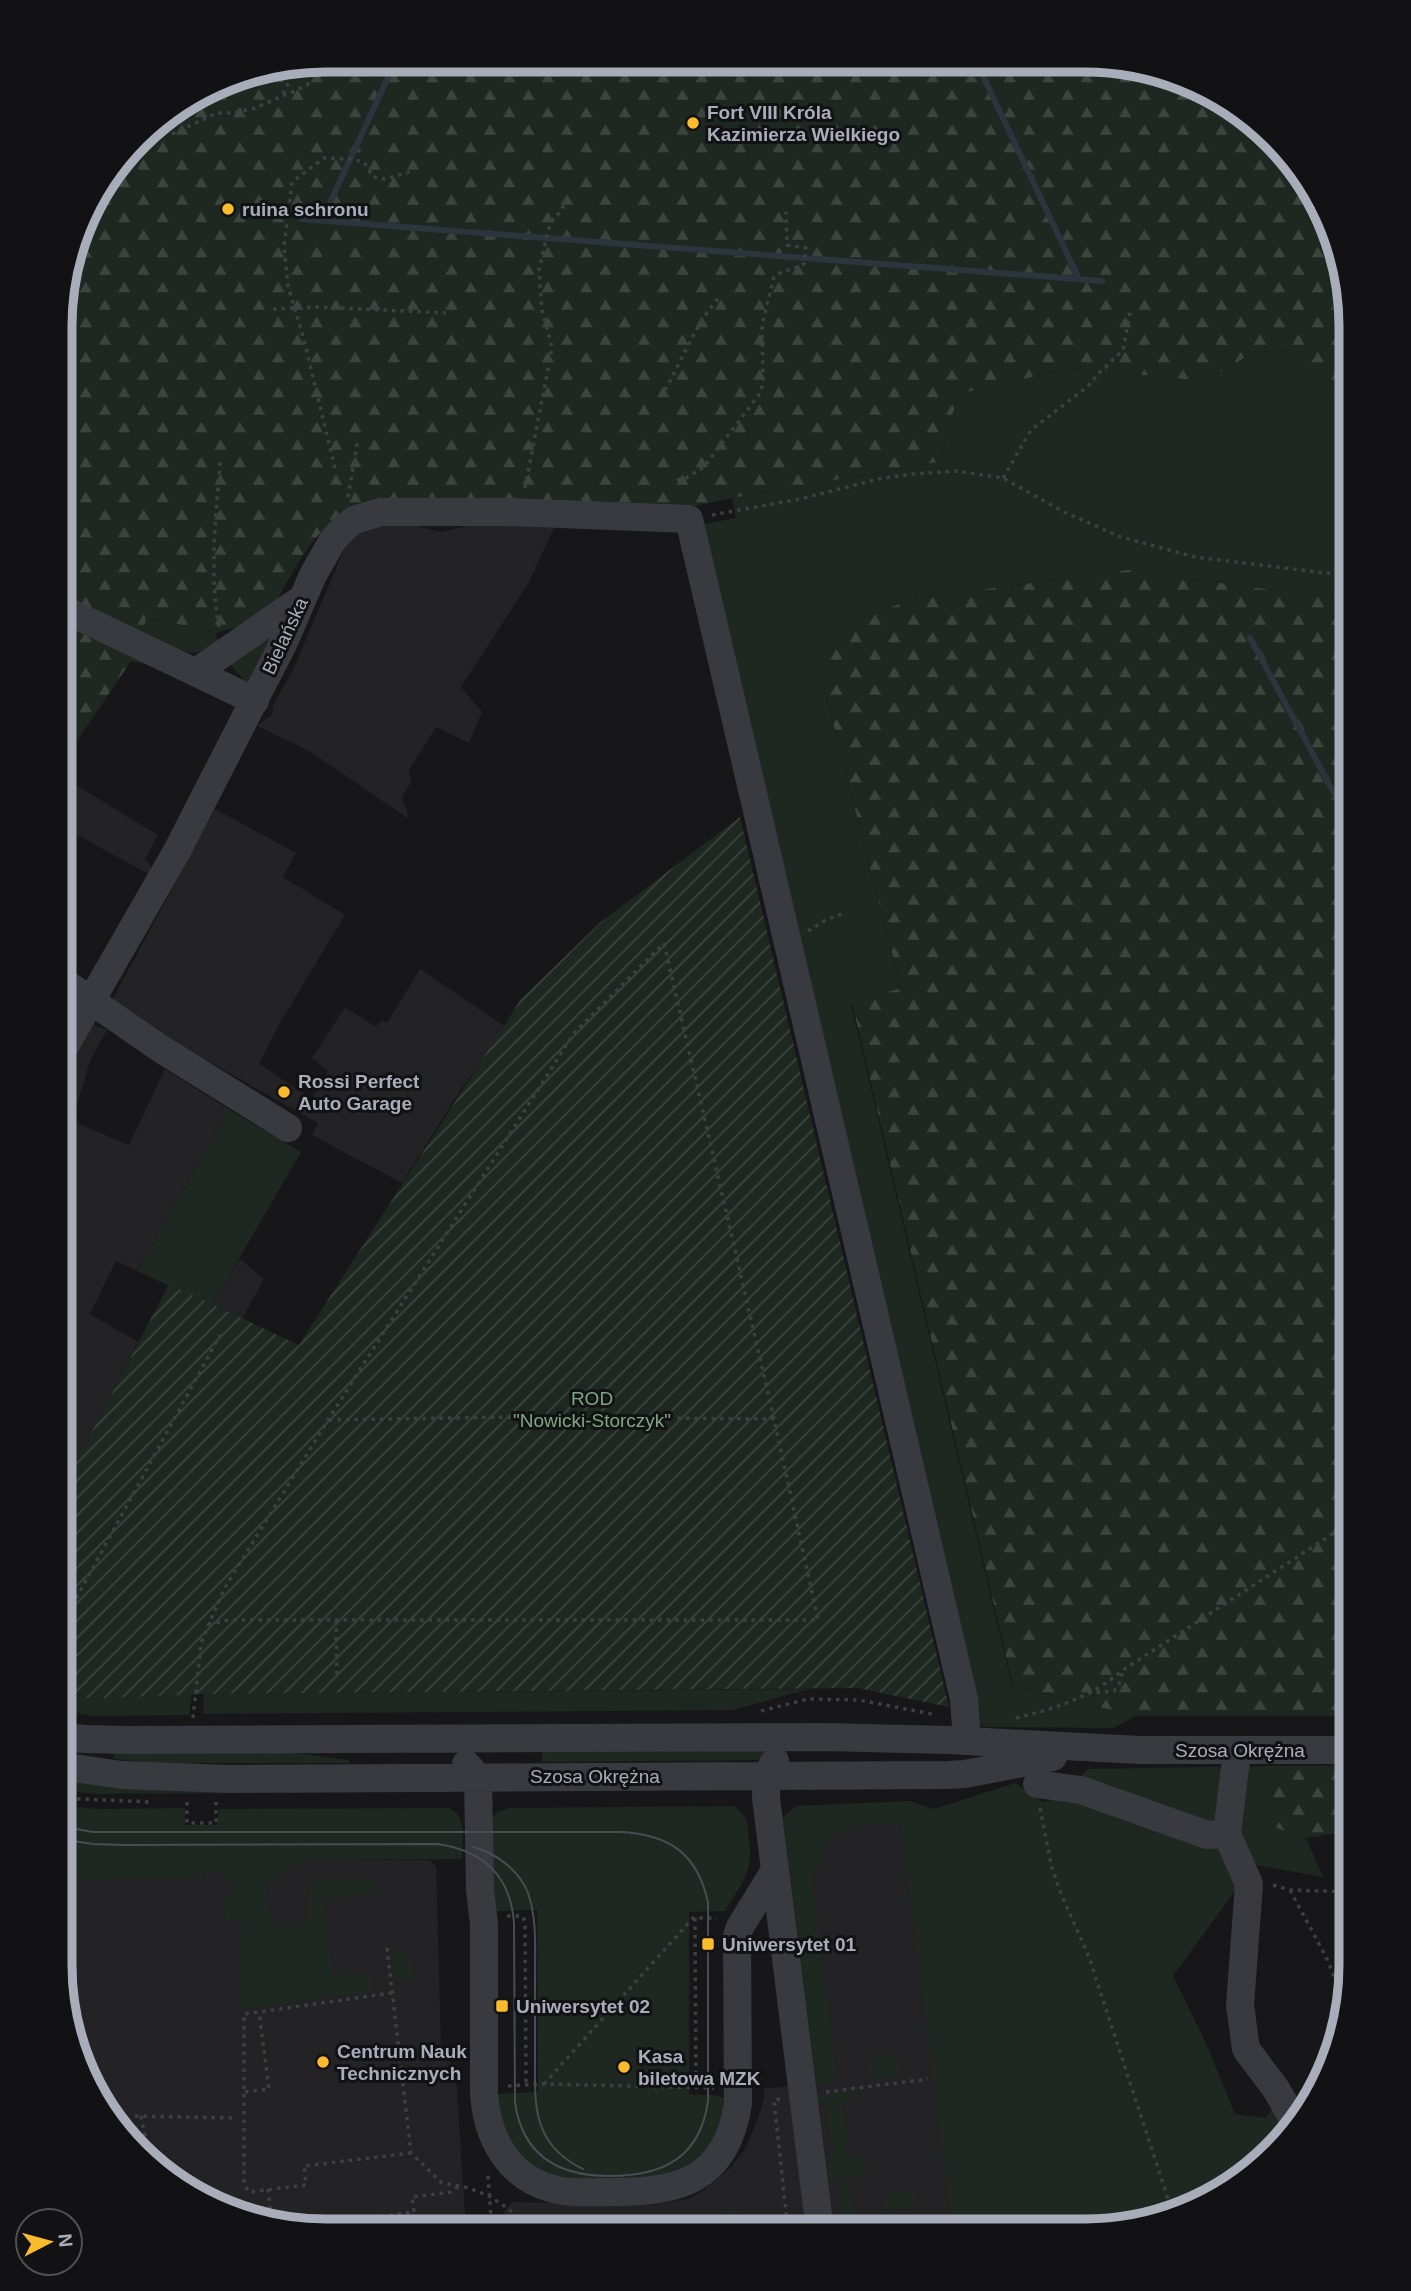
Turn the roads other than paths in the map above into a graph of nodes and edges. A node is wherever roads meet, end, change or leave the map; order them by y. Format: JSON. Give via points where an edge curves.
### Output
{"nodes":[{"id":1,"x":303,"y":598,"type":"junction"},
{"id":2,"x":72,"y":613,"type":"edge"},
{"id":3,"x":196,"y":672,"type":"junction"},
{"id":4,"x":255,"y":701,"type":"junction"},
{"id":5,"x":72,"y":988,"type":"edge"},
{"id":6,"x":91,"y":1003,"type":"junction"},
{"id":7,"x":72,"y":1035,"type":"edge"},
{"id":8,"x":288,"y":1128,"type":"dead end"},
{"id":9,"x":825,"y":1737,"type":"junction"},
{"id":10,"x":72,"y":1738,"type":"edge"},
{"id":11,"x":426,"y":1738,"type":"junction"},
{"id":12,"x":967,"y":1741,"type":"junction"},
{"id":13,"x":1129,"y":1749,"type":"junction"},
{"id":14,"x":1339,"y":1750,"type":"edge"},
{"id":15,"x":1237,"y":1751,"type":"junction"},
{"id":16,"x":72,"y":1768,"type":"edge"},
{"id":17,"x":766,"y":1775,"type":"junction"},
{"id":18,"x":478,"y":1777,"type":"junction"},
{"id":19,"x":1037,"y":1784,"type":"road end"},
{"id":20,"x":1227,"y":1834,"type":"junction"},
{"id":21,"x":775,"y":1870,"type":"junction"},
{"id":22,"x":1291,"y":2115,"type":"edge"},
{"id":23,"x":819,"y":2219,"type":"edge"}],
"edges":[{"from":1,"to":3,"type":"street"},
{"from":1,"to":4,"type":"street","name":"Bielańska"},
{"from":1,"to":12,"type":"street","name":"Bielańska","via":[[333,540],[354,520],[381,512],[689,519],[964,1699]]},
{"from":2,"to":3,"type":"street"},
{"from":3,"to":4,"type":"street"},
{"from":4,"to":6,"type":"street","name":"Bielańska"},
{"from":5,"to":6,"type":"street"},
{"from":6,"to":7,"type":"street","name":"Bielańska"},
{"from":6,"to":8,"type":"street"},
{"from":9,"to":11,"type":"street","name":"Szosa Okrężna"},
{"from":9,"to":12,"type":"street","name":"Szosa Okrężna"},
{"from":9,"to":17,"type":"street","via":[[782,1755]]},
{"from":10,"to":11,"type":"street","name":"Szosa Okrężna"},
{"from":11,"to":18,"type":"street","via":[[468,1765]]},
{"from":12,"to":13,"type":"street","name":"Szosa Okrężna"},
{"from":13,"to":15,"type":"street","name":"Szosa Okrężna"},
{"from":13,"to":17,"type":"street","name":"Szosa Okrężna","via":[[1045,1758],[965,1774]]},
{"from":14,"to":15,"type":"street","name":"Szosa Okrężna"},
{"from":15,"to":20,"type":"street"},
{"from":16,"to":18,"type":"street","name":"Szosa Okrężna","via":[[122,1775],[230,1779]]},
{"from":17,"to":18,"type":"street","name":"Szosa Okrężna"},
{"from":17,"to":21,"type":"street"},
{"from":18,"to":21,"type":"street","via":[[488,2120],[498,2148],[516,2169],[549,2188],[652,2192],[680,2185],[701,2173],[726,2146],[738,2104],[738,1932]]},
{"from":19,"to":20,"type":"street","via":[[1081,1790],[1207,1835]]},
{"from":20,"to":22,"type":"street","via":[[1249,1884],[1240,2005],[1246,2049]]},
{"from":21,"to":23,"type":"street"}]}
